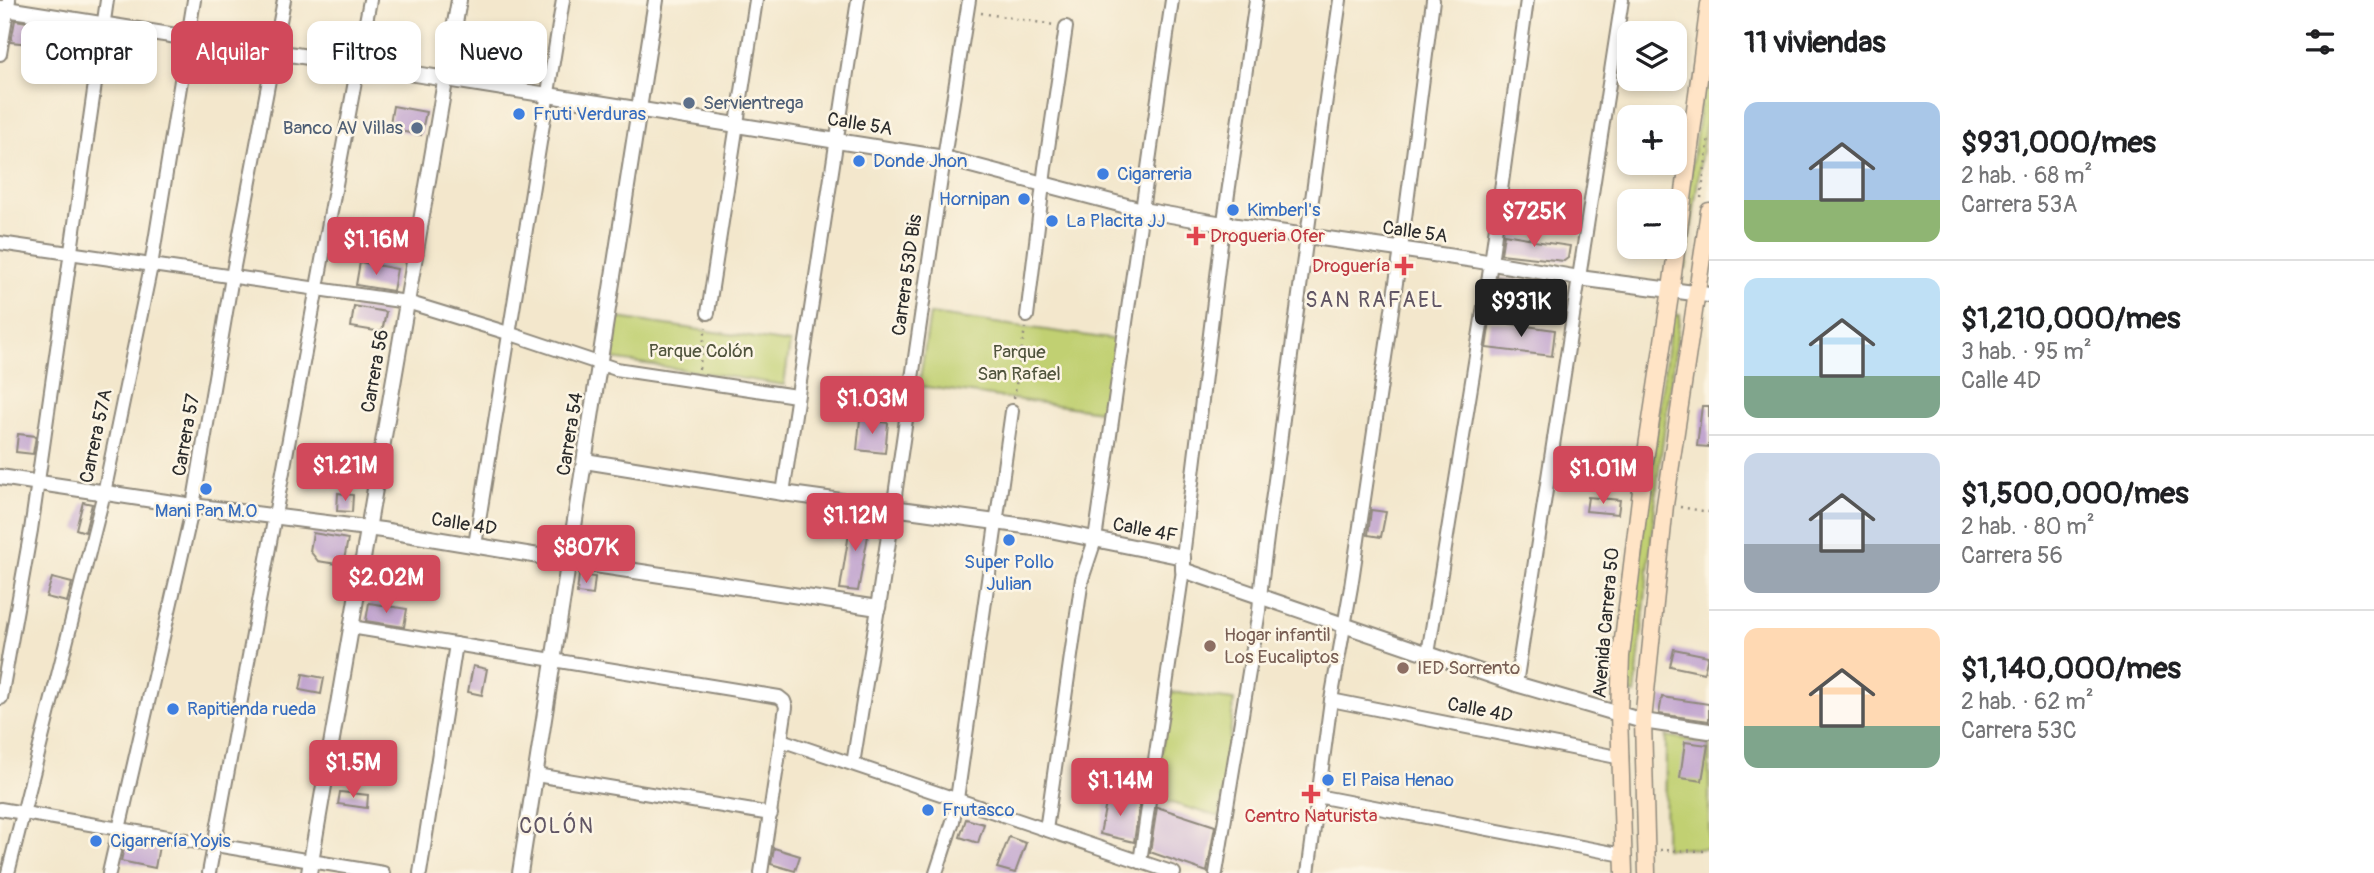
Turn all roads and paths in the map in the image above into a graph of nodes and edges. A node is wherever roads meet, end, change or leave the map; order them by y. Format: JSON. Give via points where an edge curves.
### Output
{"nodes":[{"id":1,"x":107,"y":0,"type":"edge"},
{"id":2,"x":194,"y":0,"type":"edge"},
{"id":3,"x":284,"y":0,"type":"edge"},
{"id":4,"x":370,"y":0,"type":"edge"},
{"id":5,"x":459,"y":0,"type":"edge"},
{"id":6,"x":562,"y":0,"type":"edge"},
{"id":7,"x":656,"y":0,"type":"edge"},
{"id":8,"x":756,"y":0,"type":"edge"},
{"id":9,"x":858,"y":0,"type":"edge"},
{"id":10,"x":1172,"y":0,"type":"edge"},
{"id":11,"x":1256,"y":0,"type":"edge"},
{"id":12,"x":1340,"y":0,"type":"edge"},
{"id":13,"x":1433,"y":0,"type":"edge"},
{"id":14,"x":1527,"y":0,"type":"edge"},
{"id":15,"x":1622,"y":0,"type":"edge"},
{"id":16,"x":1709,"y":4,"type":"edge"},
{"id":17,"x":5,"y":6,"type":"edge"},
{"id":18,"x":968,"y":6,"type":"edge"},
{"id":19,"x":87,"y":21,"type":"edge"},
{"id":20,"x":104,"y":21,"type":"edge"},
{"id":21,"x":190,"y":21,"type":"edge"},
{"id":22,"x":280,"y":21,"type":"edge"},
{"id":23,"x":366,"y":21,"type":"edge"},
{"id":24,"x":455,"y":21,"type":"edge"},
{"id":25,"x":1066,"y":27,"type":"joint"},
{"id":26,"x":0,"y":54,"type":"edge"},
{"id":27,"x":95,"y":84,"type":"edge"},
{"id":28,"x":180,"y":84,"type":"edge"},
{"id":29,"x":268,"y":84,"type":"edge"},
{"id":30,"x":355,"y":84,"type":"edge"},
{"id":31,"x":444,"y":84,"type":"edge"},
{"id":32,"x":475,"y":84,"type":"edge"},
{"id":33,"x":548,"y":96,"type":"junction"},
{"id":34,"x":640,"y":110,"type":"junction"},
{"id":35,"x":737,"y":124,"type":"junction"},
{"id":36,"x":835,"y":139,"type":"junction"},
{"id":37,"x":944,"y":158,"type":"junction"},
{"id":38,"x":1045,"y":183,"type":"junction"},
{"id":39,"x":1142,"y":210,"type":"junction"},
{"id":40,"x":1709,"y":211,"type":"edge"},
{"id":41,"x":1223,"y":224,"type":"junction"},
{"id":42,"x":1306,"y":237,"type":"junction"},
{"id":43,"x":0,"y":243,"type":"edge"},
{"id":44,"x":1401,"y":249,"type":"junction"},
{"id":45,"x":72,"y":254,"type":"junction"},
{"id":46,"x":1491,"y":263,"type":"junction"},
{"id":47,"x":151,"y":266,"type":"junction"},
{"id":48,"x":232,"y":277,"type":"junction"},
{"id":49,"x":1579,"y":278,"type":"junction"},
{"id":50,"x":318,"y":289,"type":"junction"},
{"id":51,"x":1671,"y":289,"type":"junction"},
{"id":52,"x":1704,"y":294,"type":"edge"},
{"id":53,"x":407,"y":302,"type":"junction"},
{"id":54,"x":708,"y":313,"type":"joint"},
{"id":55,"x":1027,"y":316,"type":"joint"},
{"id":56,"x":508,"y":333,"type":"junction"},
{"id":57,"x":600,"y":365,"type":"junction"},
{"id":58,"x":697,"y":380,"type":"junction"},
{"id":59,"x":796,"y":396,"type":"junction"},
{"id":60,"x":1012,"y":411,"type":"joint"},
{"id":61,"x":585,"y":461,"type":"junction"},
{"id":62,"x":0,"y":477,"type":"edge"},
{"id":63,"x":37,"y":482,"type":"junction"},
{"id":64,"x":104,"y":493,"type":"junction"},
{"id":65,"x":783,"y":493,"type":"junction"},
{"id":66,"x":193,"y":506,"type":"junction"},
{"id":67,"x":1677,"y":506,"type":"dead end"},
{"id":68,"x":893,"y":509,"type":"junction"},
{"id":69,"x":1709,"y":512,"type":"edge"},
{"id":70,"x":276,"y":515,"type":"junction"},
{"id":71,"x":996,"y":523,"type":"junction"},
{"id":72,"x":368,"y":528,"type":"junction"},
{"id":73,"x":1095,"y":540,"type":"junction"},
{"id":74,"x":475,"y":545,"type":"junction"},
{"id":75,"x":569,"y":561,"type":"junction"},
{"id":76,"x":1183,"y":564,"type":"junction"},
{"id":77,"x":1260,"y":597,"type":"junction"},
{"id":78,"x":878,"y":608,"type":"junction"},
{"id":79,"x":1344,"y":626,"type":"junction"},
{"id":80,"x":351,"y":627,"type":"junction"},
{"id":81,"x":456,"y":645,"type":"junction"},
{"id":82,"x":1428,"y":654,"type":"junction"},
{"id":83,"x":554,"y":661,"type":"junction"},
{"id":84,"x":1516,"y":684,"type":"junction"},
{"id":85,"x":1,"y":698,"type":"edge"},
{"id":86,"x":1331,"y":700,"type":"junction"},
{"id":87,"x":1619,"y":713,"type":"junction"},
{"id":88,"x":1643,"y":721,"type":"junction"},
{"id":89,"x":1709,"y":731,"type":"edge"},
{"id":90,"x":782,"y":740,"type":"junction"},
{"id":91,"x":1622,"y":758,"type":"junction"},
{"id":92,"x":853,"y":764,"type":"junction"},
{"id":93,"x":536,"y":775,"type":"junction"},
{"id":94,"x":1318,"y":796,"type":"junction"},
{"id":95,"x":957,"y":799,"type":"junction"},
{"id":96,"x":0,"y":808,"type":"edge"},
{"id":97,"x":24,"y":811,"type":"junction"},
{"id":98,"x":771,"y":814,"type":"junction"},
{"id":99,"x":119,"y":828,"type":"junction"},
{"id":100,"x":1046,"y":830,"type":"junction"},
{"id":101,"x":214,"y":846,"type":"junction"},
{"id":102,"x":1655,"y":850,"type":"dead end"},
{"id":103,"x":1709,"y":851,"type":"edge"},
{"id":104,"x":1623,"y":855,"type":"junction"},
{"id":105,"x":1140,"y":862,"type":"junction"},
{"id":106,"x":310,"y":867,"type":"edge"},
{"id":107,"x":8,"y":873,"type":"edge"},
{"id":108,"x":109,"y":873,"type":"edge"},
{"id":109,"x":209,"y":873,"type":"edge"},
{"id":110,"x":383,"y":873,"type":"edge"},
{"id":111,"x":420,"y":873,"type":"edge"},
{"id":112,"x":520,"y":873,"type":"edge"},
{"id":113,"x":761,"y":873,"type":"edge"},
{"id":114,"x":936,"y":873,"type":"edge"},
{"id":115,"x":1174,"y":873,"type":"edge"},
{"id":116,"x":1216,"y":873,"type":"edge"},
{"id":117,"x":1308,"y":873,"type":"edge"},
{"id":118,"x":1624,"y":873,"type":"edge"},
{"id":119,"x":1647,"y":873,"type":"edge"}],
"edges":[{"from":1,"to":20,"type":"street"},
{"from":2,"to":21,"type":"street","name":"Carrera 57A"},
{"from":3,"to":22,"type":"street","name":"Carrera 57"},
{"from":4,"to":23,"type":"street"},
{"from":5,"to":24,"type":"street","name":"Carrera 56"},
{"from":6,"to":33,"type":"street"},
{"from":7,"to":34,"type":"street","name":"Carrera 54"},
{"from":8,"to":35,"type":"street"},
{"from":9,"to":36,"type":"street"},
{"from":10,"to":39,"type":"street"},
{"from":11,"to":41,"type":"street"},
{"from":12,"to":42,"type":"street"},
{"from":13,"to":44,"type":"street"},
{"from":14,"to":46,"type":"street"},
{"from":15,"to":49,"type":"street"},
{"from":16,"to":51,"type":"main road","name":"Avenida Carrera 50"},
{"from":17,"to":19,"type":"street","name":"Calle 5A"},
{"from":17,"to":26,"type":"street"},
{"from":18,"to":25,"type":"path"},
{"from":18,"to":37,"type":"street","name":"Carrera 53D Bis"},
{"from":25,"to":38,"type":"street"},
{"from":27,"to":45,"type":"street"},
{"from":28,"to":47,"type":"street","name":"Carrera 57A"},
{"from":29,"to":48,"type":"street","name":"Carrera 57"},
{"from":30,"to":50,"type":"street"},
{"from":31,"to":53,"type":"street","name":"Carrera 56"},
{"from":32,"to":33,"type":"street","name":"Calle 5A"},
{"from":33,"to":34,"type":"street","name":"Calle 5A"},
{"from":33,"to":56,"type":"street"},
{"from":34,"to":35,"type":"street","name":"Calle 5A"},
{"from":34,"to":57,"type":"street","name":"Carrera 54"},
{"from":35,"to":36,"type":"street","name":"Calle 5A"},
{"from":35,"to":54,"type":"street"},
{"from":36,"to":37,"type":"street","name":"Calle 5A"},
{"from":36,"to":59,"type":"street"},
{"from":37,"to":38,"type":"street","name":"Calle 5A"},
{"from":37,"to":68,"type":"street","name":"Carrera 53D Bis"},
{"from":38,"to":39,"type":"street","name":"Calle 5A"},
{"from":38,"to":55,"type":"street"},
{"from":39,"to":41,"type":"street","name":"Calle 5A"},
{"from":39,"to":73,"type":"street"},
{"from":40,"to":52,"type":"main road"},
{"from":41,"to":42,"type":"street","name":"Calle 5A"},
{"from":41,"to":76,"type":"street"},
{"from":42,"to":44,"type":"street","name":"Calle 5A"},
{"from":42,"to":77,"type":"street"},
{"from":43,"to":45,"type":"street"},
{"from":44,"to":46,"type":"street","name":"Calle 5A"},
{"from":44,"to":79,"type":"street"},
{"from":45,"to":47,"type":"street"},
{"from":45,"to":63,"type":"street"},
{"from":46,"to":49,"type":"street","name":"Calle 5A"},
{"from":46,"to":82,"type":"street"},
{"from":47,"to":48,"type":"street"},
{"from":47,"to":64,"type":"street","name":"Carrera 57A"},
{"from":48,"to":50,"type":"street"},
{"from":48,"to":66,"type":"street","name":"Carrera 57"},
{"from":49,"to":51,"type":"street","name":"Calle 5A"},
{"from":49,"to":84,"type":"street"},
{"from":50,"to":53,"type":"street"},
{"from":50,"to":70,"type":"street"},
{"from":51,"to":52,"type":"street","name":"Calle 5A"},
{"from":51,"to":87,"type":"main road","name":"Avenida Carrera 50","via":[[1640,493]]},
{"from":52,"to":88,"type":"main road","via":[[1665,505]]},
{"from":53,"to":56,"type":"street"},
{"from":53,"to":72,"type":"street","name":"Carrera 56"},
{"from":54,"to":58,"type":"path"},
{"from":55,"to":60,"type":"path"},
{"from":56,"to":57,"type":"street"},
{"from":56,"to":74,"type":"street"},
{"from":57,"to":58,"type":"street"},
{"from":57,"to":61,"type":"street","name":"Carrera 54"},
{"from":58,"to":59,"type":"street"},
{"from":59,"to":65,"type":"street"},
{"from":60,"to":71,"type":"street"},
{"from":61,"to":65,"type":"street","name":"Calle 4F"},
{"from":61,"to":75,"type":"street","name":"Carrera 54"},
{"from":62,"to":63,"type":"street","name":"Calle 4D"},
{"from":63,"to":64,"type":"street","name":"Calle 4D"},
{"from":63,"to":85,"type":"street"},
{"from":64,"to":66,"type":"street","name":"Calle 4D"},
{"from":64,"to":97,"type":"street","name":"Carrera 57A"},
{"from":65,"to":68,"type":"street","name":"Calle 4F"},
{"from":66,"to":70,"type":"street","name":"Calle 4D"},
{"from":66,"to":99,"type":"street","name":"Carrera 57"},
{"from":67,"to":69,"type":"path"},
{"from":68,"to":71,"type":"street","name":"Calle 4F"},
{"from":68,"to":78,"type":"street","name":"Carrera 53D Bis"},
{"from":70,"to":72,"type":"street","name":"Calle 4D"},
{"from":70,"to":101,"type":"street"},
{"from":71,"to":73,"type":"street","name":"Calle 4F"},
{"from":71,"to":95,"type":"street"},
{"from":72,"to":74,"type":"street","name":"Calle 4D"},
{"from":72,"to":80,"type":"street","name":"Carrera 56"},
{"from":73,"to":76,"type":"street","name":"Calle 4F"},
{"from":73,"to":100,"type":"street","via":[[1082,579]]},
{"from":74,"to":75,"type":"street","name":"Calle 4D"},
{"from":75,"to":78,"type":"street","name":"Calle 4D"},
{"from":75,"to":83,"type":"street","name":"Carrera 54"},
{"from":76,"to":77,"type":"street","name":"Calle 4F"},
{"from":76,"to":105,"type":"street"},
{"from":77,"to":79,"type":"street","name":"Calle 4F"},
{"from":77,"to":116,"type":"street"},
{"from":78,"to":92,"type":"street","name":"Carrera 53D Bis"},
{"from":79,"to":82,"type":"street","name":"Calle 4F"},
{"from":79,"to":86,"type":"street"},
{"from":80,"to":81,"type":"street"},
{"from":80,"to":106,"type":"street","name":"Carrera 56"},
{"from":81,"to":83,"type":"street"},
{"from":81,"to":111,"type":"street"},
{"from":82,"to":84,"type":"street","name":"Calle 4F"},
{"from":83,"to":90,"type":"street","via":[[779,697],[786,707]]},
{"from":83,"to":93,"type":"street","name":"Carrera 54"},
{"from":84,"to":87,"type":"street","name":"Calle 4F"},
{"from":86,"to":91,"type":"street","name":"Calle 4D"},
{"from":86,"to":94,"type":"street"},
{"from":87,"to":88,"type":"street","name":"Calle 4F"},
{"from":87,"to":91,"type":"main road","name":"Avenida Carrera 50"},
{"from":88,"to":89,"type":"street","name":"Calle 4F"},
{"from":88,"to":119,"type":"main road"},
{"from":90,"to":92,"type":"street"},
{"from":90,"to":98,"type":"street"},
{"from":91,"to":104,"type":"main road","name":"Avenida Carrera 50"},
{"from":92,"to":95,"type":"street"},
{"from":93,"to":98,"type":"street"},
{"from":93,"to":112,"type":"street","name":"Carrera 54"},
{"from":94,"to":104,"type":"street"},
{"from":94,"to":117,"type":"street"},
{"from":95,"to":100,"type":"street"},
{"from":95,"to":114,"type":"street"},
{"from":96,"to":97,"type":"street"},
{"from":97,"to":99,"type":"street"},
{"from":97,"to":107,"type":"street","name":"Carrera 57A"},
{"from":98,"to":113,"type":"street"},
{"from":99,"to":101,"type":"street"},
{"from":99,"to":108,"type":"street","name":"Carrera 57"},
{"from":100,"to":105,"type":"street"},
{"from":101,"to":106,"type":"street"},
{"from":101,"to":109,"type":"street"},
{"from":102,"to":103,"type":"path"},
{"from":104,"to":118,"type":"main road","name":"Avenida Carrera 50"},
{"from":105,"to":115,"type":"street"},
{"from":106,"to":110,"type":"street"}]}
